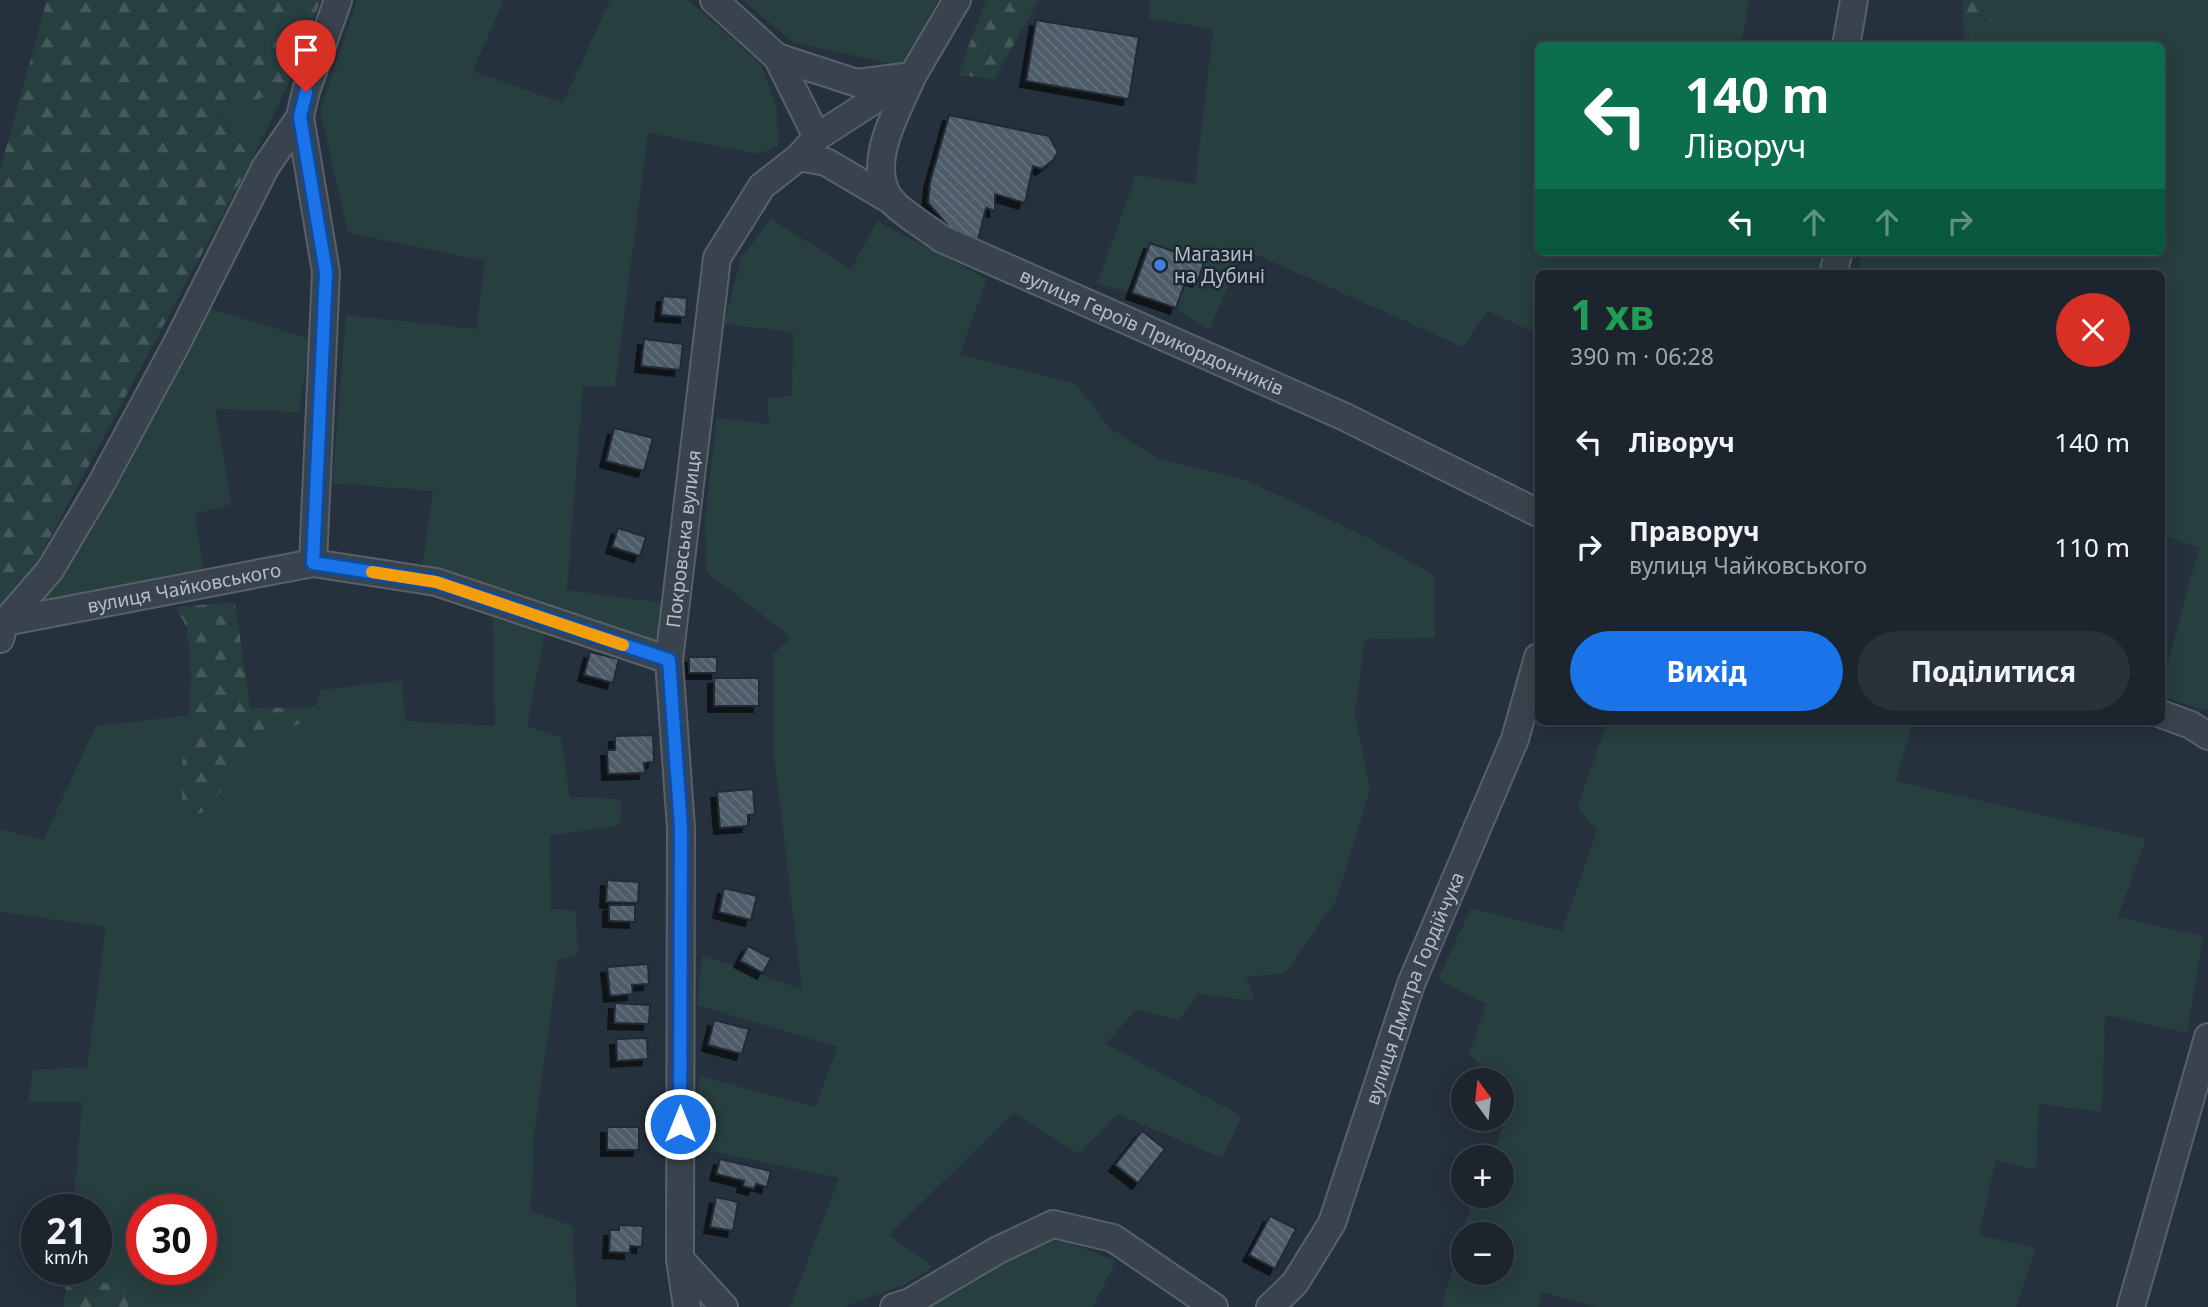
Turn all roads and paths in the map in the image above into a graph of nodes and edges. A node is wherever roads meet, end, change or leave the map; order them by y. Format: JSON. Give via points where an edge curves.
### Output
{"nodes":[{"id":1,"x":338,"y":0,"type":"edge"},
{"id":2,"x":714,"y":0,"type":"edge"},
{"id":3,"x":957,"y":0,"type":"edge"},
{"id":4,"x":1854,"y":0,"type":"edge"},
{"id":5,"x":1847,"y":42,"type":"edge"},
{"id":6,"x":777,"y":57,"type":"junction"},
{"id":7,"x":913,"y":75,"type":"junction"},
{"id":8,"x":300,"y":117,"type":"junction"},
{"id":9,"x":817,"y":138,"type":"junction"},
{"id":10,"x":799,"y":157,"type":"junction"},
{"id":11,"x":892,"y":201,"type":"junction"},
{"id":12,"x":1535,"y":512,"type":"edge"},
{"id":13,"x":313,"y":563,"type":"junction"},
{"id":14,"x":2,"y":631,"type":"edge"},
{"id":15,"x":669,"y":660,"type":"junction"},
{"id":16,"x":1535,"y":668,"type":"edge"},
{"id":17,"x":2165,"y":716,"type":"edge"},
{"id":18,"x":2208,"y":736,"type":"edge"},
{"id":19,"x":2208,"y":1037,"type":"edge"},
{"id":20,"x":680,"y":1259,"type":"junction"},
{"id":21,"x":687,"y":1307,"type":"edge"},
{"id":22,"x":723,"y":1307,"type":"edge"},
{"id":23,"x":894,"y":1307,"type":"edge"},
{"id":24,"x":1214,"y":1307,"type":"edge"},
{"id":25,"x":1270,"y":1307,"type":"edge"},
{"id":26,"x":2131,"y":1307,"type":"edge"}],
"edges":[{"from":1,"to":8,"type":"street"},
{"from":2,"to":6,"type":"street"},
{"from":3,"to":7,"type":"street","name":"Покровська вулиця"},
{"from":4,"to":5,"type":"street"},
{"from":6,"to":7,"type":"street","via":[[857,83]]},
{"from":6,"to":9,"type":"street"},
{"from":7,"to":9,"type":"street","name":"Покровська вулиця"},
{"from":7,"to":11,"type":"street","via":[[881,152],[880,171]]},
{"from":8,"to":13,"type":"street","via":[[326,272]]},
{"from":8,"to":14,"type":"street","via":[[265,168],[100,486],[50,570]]},
{"from":9,"to":10,"type":"street","name":"Покровська вулиця"},
{"from":10,"to":11,"type":"street","name":"вулиця Героїв Прикордонників","via":[[826,162]]},
{"from":10,"to":15,"type":"street","name":"Покровська вулиця","via":[[762,186],[717,258]]},
{"from":11,"to":12,"type":"street","name":"вулиця Героїв Прикордонників","via":[[942,239],[1343,416]]},
{"from":13,"to":14,"type":"street","name":"вулиця Чайковського"},
{"from":13,"to":15,"type":"street","name":"вулиця Чайковського","via":[[436,582]]},
{"from":15,"to":20,"type":"street","name":"Покровська вулиця","via":[[681,828]]},
{"from":16,"to":25,"type":"street","name":"вулиця Дмитра Гордійчука","via":[[1515,739],[1411,984],[1332,1223],[1295,1283]]},
{"from":17,"to":18,"type":"street"},
{"from":19,"to":26,"type":"street"},
{"from":20,"to":21,"type":"street","name":"Покровська вулиця"},
{"from":20,"to":22,"type":"street"},
{"from":23,"to":24,"type":"street","via":[[1053,1224],[1113,1238]]}]}
